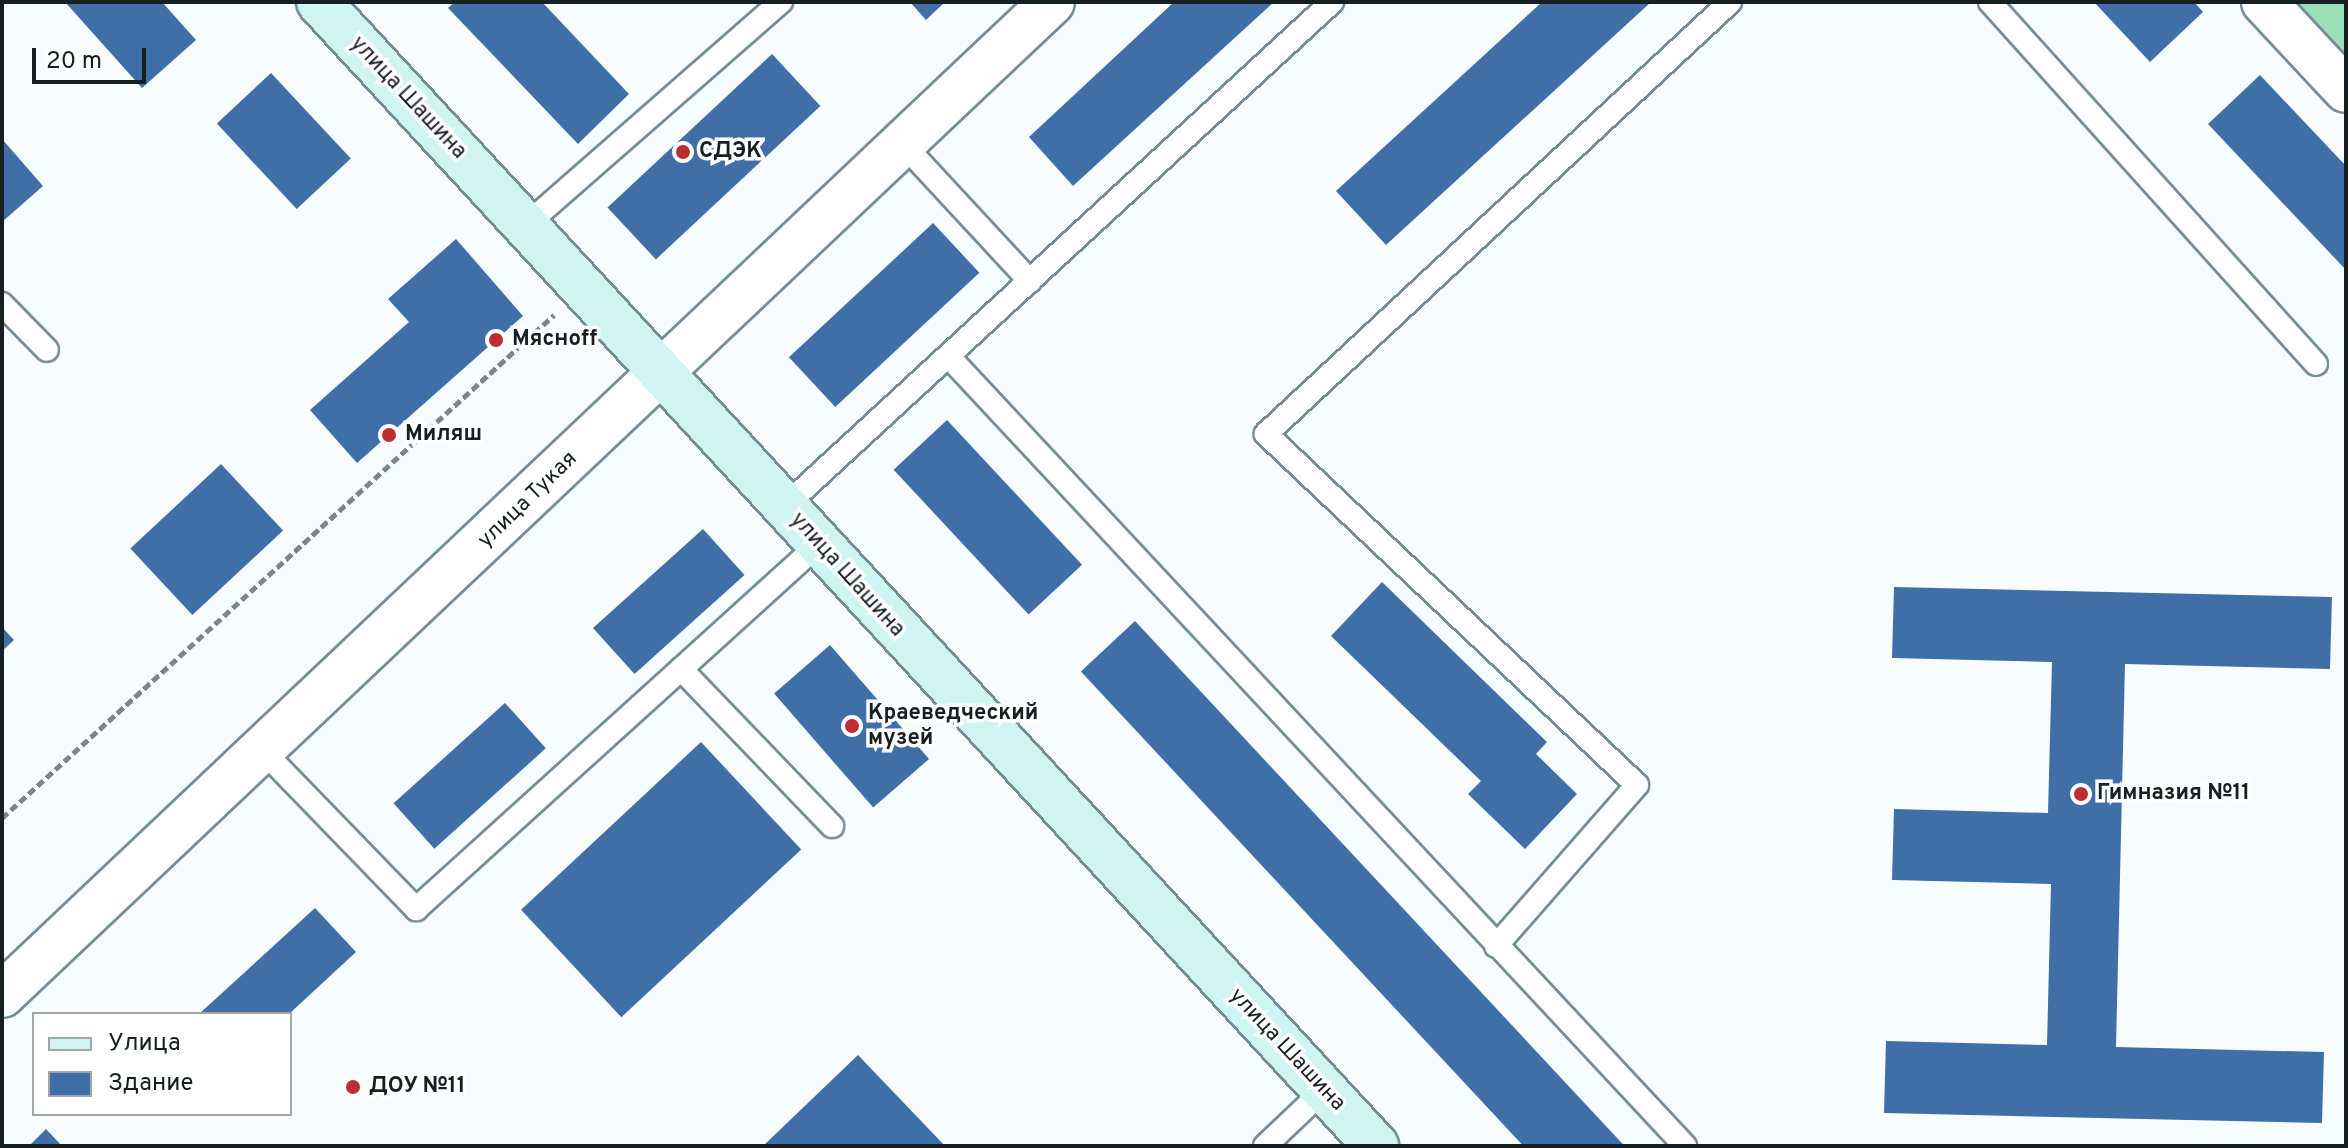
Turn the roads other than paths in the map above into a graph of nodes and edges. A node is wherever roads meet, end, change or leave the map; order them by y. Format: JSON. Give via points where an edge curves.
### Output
{"nodes":[{"id":1,"x":319,"y":2,"type":"edge"},
{"id":2,"x":781,"y":2,"type":"edge"},
{"id":3,"x":1052,"y":2,"type":"edge"},
{"id":4,"x":1332,"y":2,"type":"edge"},
{"id":5,"x":1730,"y":2,"type":"edge"},
{"id":6,"x":1990,"y":2,"type":"edge"},
{"id":7,"x":2264,"y":2,"type":"edge"},
{"id":8,"x":2346,"y":90,"type":"edge"},
{"id":9,"x":903,"y":144,"type":"junction"},
{"id":10,"x":526,"y":225,"type":"junction"},
{"id":11,"x":1030,"y":281,"type":"junction"},
{"id":12,"x":2,"y":304,"type":"edge"},
{"id":13,"x":47,"y":350,"type":"dead end"},
{"id":14,"x":950,"y":358,"type":"junction"},
{"id":15,"x":2316,"y":364,"type":"dead end"},
{"id":16,"x":662,"y":373,"type":"junction"},
{"id":17,"x":785,"y":506,"type":"junction"},
{"id":18,"x":818,"y":545,"type":"junction"},
{"id":19,"x":681,"y":669,"type":"junction"},
{"id":20,"x":264,"y":752,"type":"junction"},
{"id":21,"x":832,"y":826,"type":"dead end"},
{"id":22,"x":1496,"y":946,"type":"junction"},
{"id":23,"x":2,"y":995,"type":"edge"},
{"id":24,"x":1324,"y":1090,"type":"junction"},
{"id":25,"x":1265,"y":1146,"type":"edge"},
{"id":26,"x":1376,"y":1146,"type":"edge"},
{"id":27,"x":1685,"y":1146,"type":"edge"}],
"edges":[{"from":1,"to":10,"type":"main road","name":"улица Шашина"},
{"from":2,"to":10,"type":"lane"},
{"from":3,"to":9,"type":"street","name":"улица Тукая"},
{"from":4,"to":11,"type":"lane"},
{"from":5,"to":22,"type":"lane","via":[[1266,434],[1637,785]]},
{"from":6,"to":15,"type":"lane"},
{"from":7,"to":8,"type":"street"},
{"from":9,"to":11,"type":"lane"},
{"from":9,"to":16,"type":"street","name":"улица Тукая"},
{"from":10,"to":16,"type":"main road","name":"улица Шашина"},
{"from":11,"to":14,"type":"lane"},
{"from":12,"to":13,"type":"lane"},
{"from":14,"to":17,"type":"lane"},
{"from":14,"to":22,"type":"lane"},
{"from":16,"to":17,"type":"main road","name":"улица Шашина"},
{"from":16,"to":20,"type":"street","name":"улица Тукая"},
{"from":17,"to":18,"type":"main road","name":"улица Шашина"},
{"from":18,"to":19,"type":"lane"},
{"from":18,"to":24,"type":"main road","name":"улица Шашина"},
{"from":19,"to":20,"type":"lane","via":[[416,909]]},
{"from":19,"to":21,"type":"lane"},
{"from":20,"to":23,"type":"street","name":"улица Тукая"},
{"from":22,"to":27,"type":"lane"},
{"from":24,"to":25,"type":"lane"},
{"from":24,"to":26,"type":"main road","name":"улица Шашина"}]}
